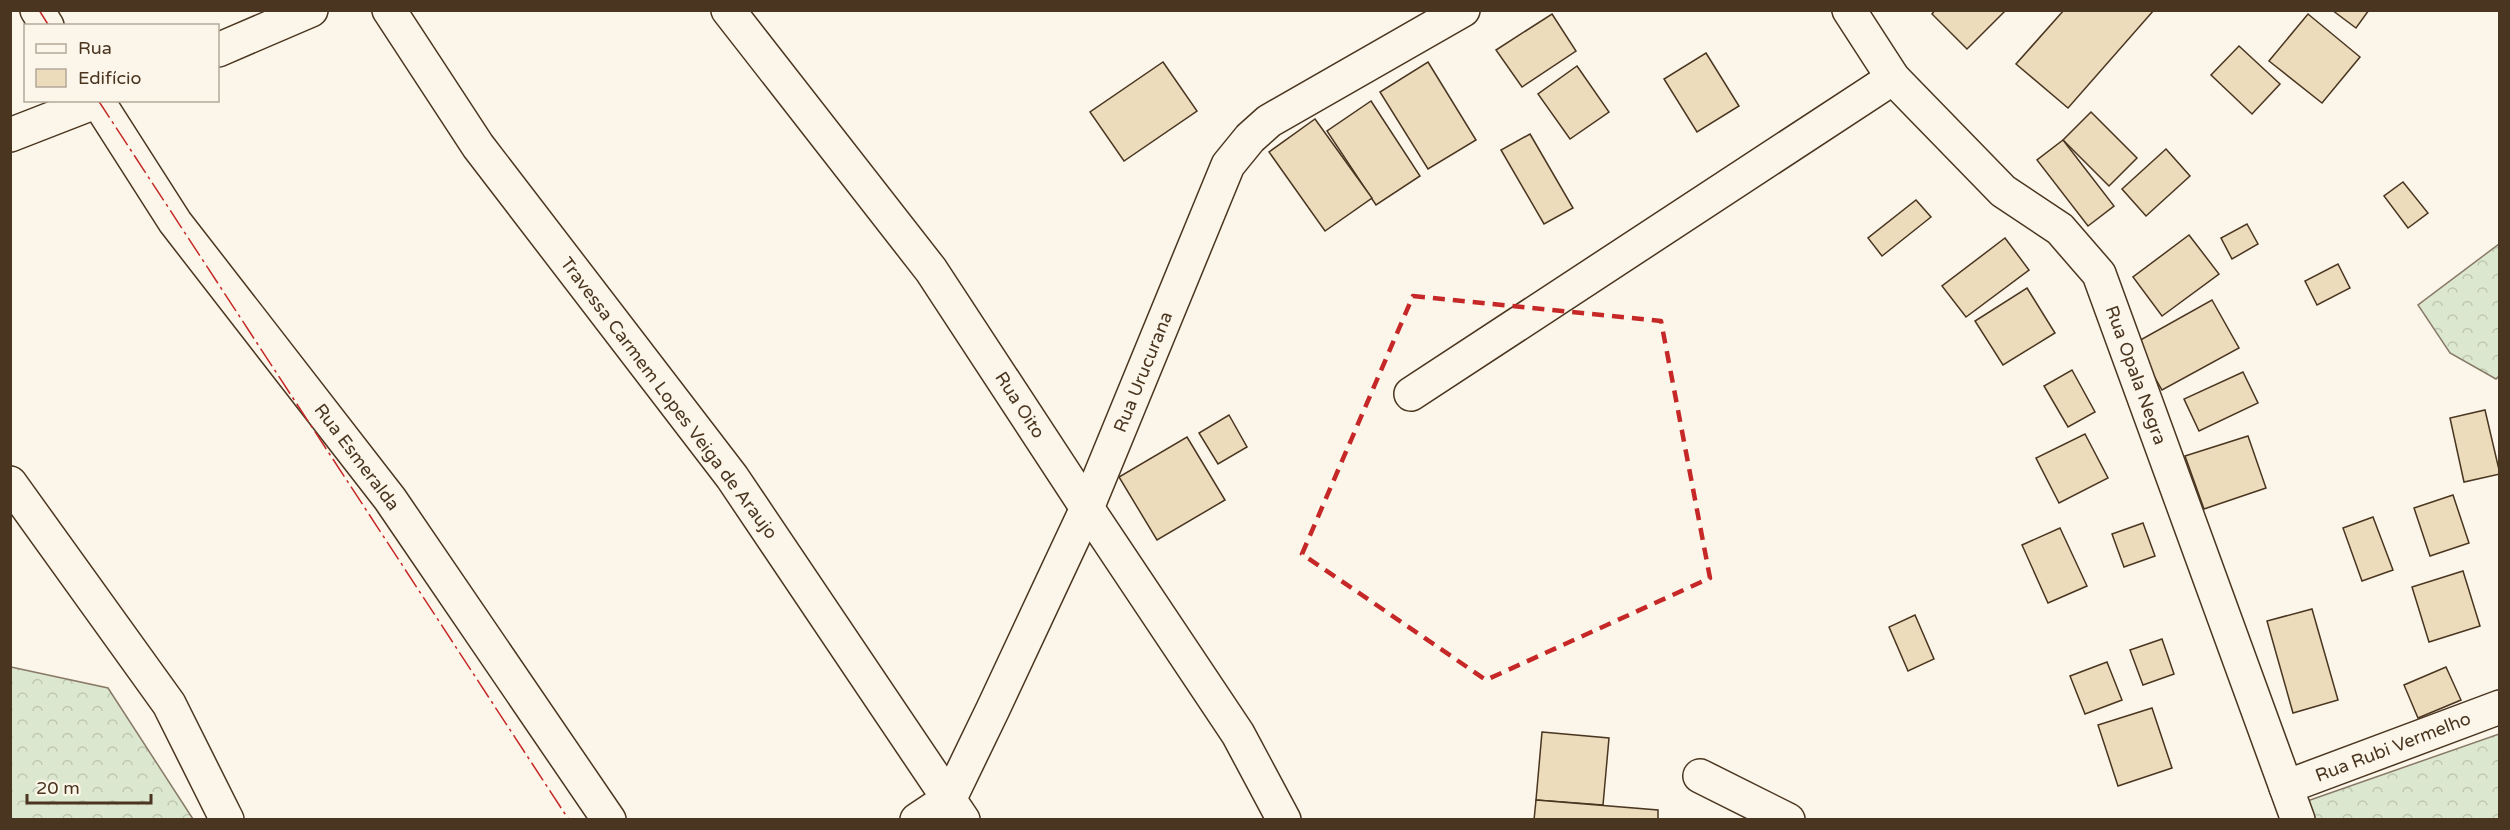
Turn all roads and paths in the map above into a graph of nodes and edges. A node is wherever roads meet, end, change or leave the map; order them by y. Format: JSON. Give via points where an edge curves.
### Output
{"nodes":[{"id":1,"x":37,"y":10,"type":"edge"},
{"id":2,"x":311,"y":10,"type":"edge"},
{"id":3,"x":389,"y":10,"type":"edge"},
{"id":4,"x":728,"y":10,"type":"edge"},
{"id":5,"x":1462,"y":10,"type":"edge"},
{"id":6,"x":1849,"y":10,"type":"edge"},
{"id":7,"x":46,"y":24,"type":"edge"},
{"id":8,"x":219,"y":50,"type":"edge"},
{"id":9,"x":1893,"y":78,"type":"junction"},
{"id":10,"x":95,"y":102,"type":"edge"},
{"id":11,"x":99,"y":102,"type":"edge"},
{"id":12,"x":10,"y":135,"type":"edge"},
{"id":13,"x":1411,"y":394,"type":"dead end"},
{"id":14,"x":10,"y":483,"type":"edge"},
{"id":15,"x":1087,"y":508,"type":"junction"},
{"id":16,"x":2499,"y":706,"type":"edge"},
{"id":17,"x":1700,"y":776,"type":"dead end"},
{"id":18,"x":2286,"y":787,"type":"junction"},
{"id":19,"x":956,"y":809,"type":"edge"},
{"id":20,"x":227,"y":819,"type":"edge"},
{"id":21,"x":609,"y":819,"type":"edge"},
{"id":22,"x":917,"y":819,"type":"edge"},
{"id":23,"x":1284,"y":819,"type":"edge"},
{"id":24,"x":1788,"y":819,"type":"edge"},
{"id":25,"x":2298,"y":819,"type":"edge"}],
"edges":[{"from":1,"to":7,"type":"street"},
{"from":2,"to":8,"type":"street"},
{"from":3,"to":19,"type":"street","name":"Travessa Carmem Lopes Veiga de Araujo","via":[[478,146],[732,477]]},
{"from":4,"to":15,"type":"street","name":"Rua Oito","via":[[931,270]]},
{"from":5,"to":15,"type":"street","name":"Rua Urucurana","via":[[1269,121],[1228,165]]},
{"from":6,"to":9,"type":"street","name":"Rua Opala Negra"},
{"from":9,"to":13,"type":"street"},
{"from":9,"to":18,"type":"street","name":"Rua Opala Negra","via":[[2003,191],[2060,229],[2099,274]]},
{"from":10,"to":12,"type":"street"},
{"from":11,"to":21,"type":"street","name":"Rua Esmeralda","via":[[175,222],[390,499]]},
{"from":14,"to":20,"type":"street","via":[[169,704]]},
{"from":15,"to":19,"type":"street","name":"Rua Urucurana"},
{"from":15,"to":23,"type":"street","name":"Rua Oito","via":[[1238,734]]},
{"from":16,"to":18,"type":"street","name":"Rua Rubi Vermelho"},
{"from":17,"to":24,"type":"street"},
{"from":18,"to":25,"type":"street","name":"Rua Opala Negra"},
{"from":19,"to":22,"type":"street"}]}
